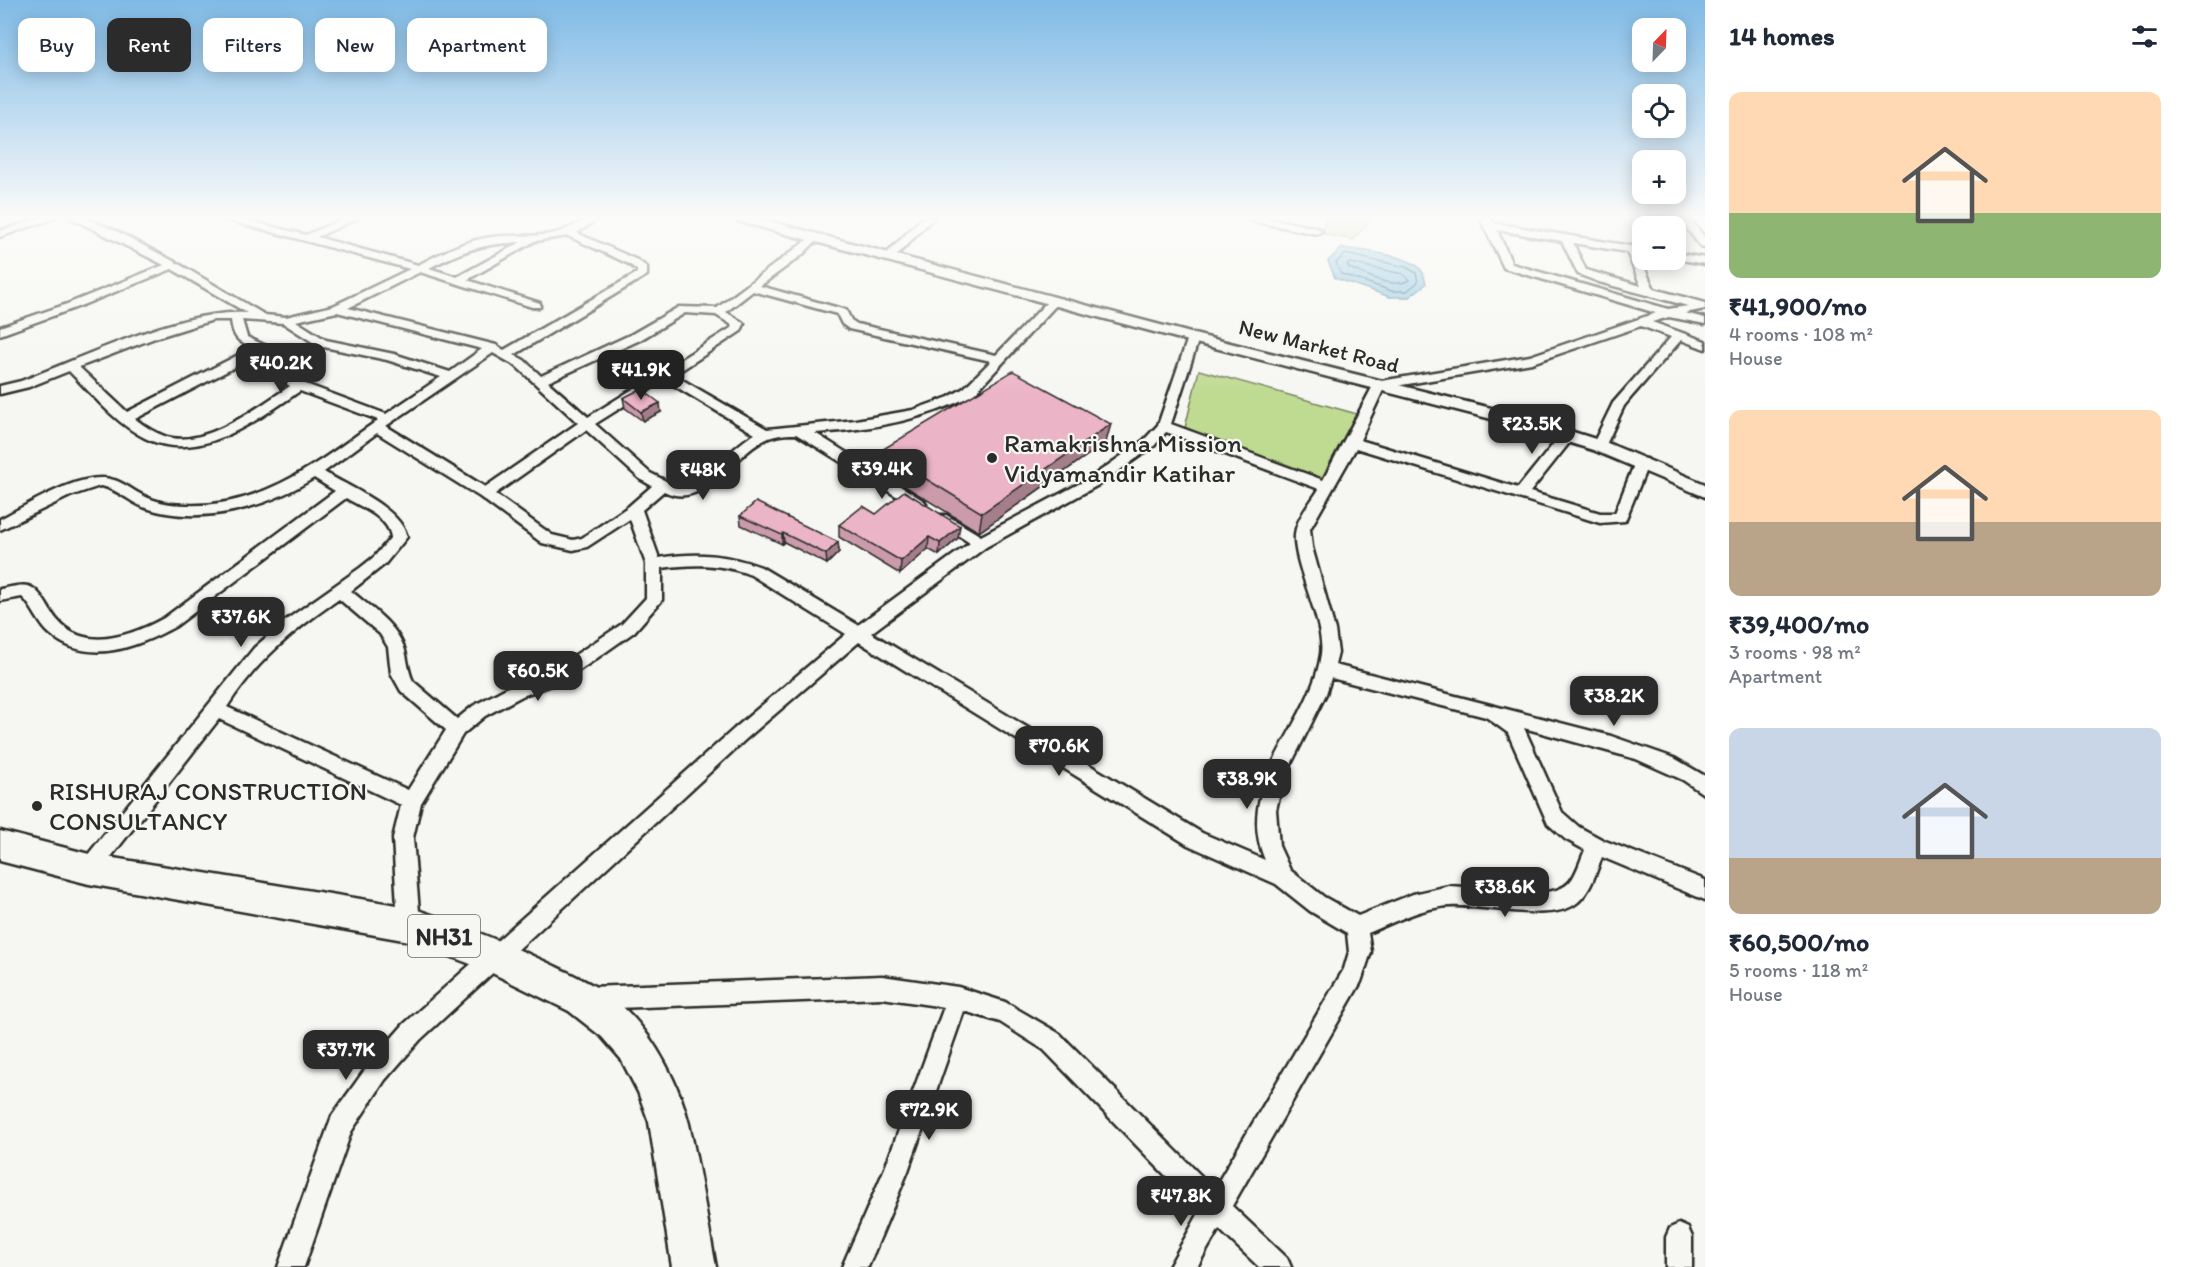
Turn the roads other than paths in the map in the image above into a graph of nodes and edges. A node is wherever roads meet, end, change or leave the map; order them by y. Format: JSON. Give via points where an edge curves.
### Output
{"nodes":[{"id":1,"x":143,"y":277,"type":"edge"},
{"id":2,"x":193,"y":277,"type":"edge"},
{"id":3,"x":401,"y":277,"type":"edge"},
{"id":4,"x":446,"y":277,"type":"edge"},
{"id":5,"x":464,"y":277,"type":"edge"},
{"id":6,"x":638,"y":277,"type":"edge"},
{"id":7,"x":764,"y":277,"type":"edge"},
{"id":8,"x":964,"y":277,"type":"edge"},
{"id":9,"x":1546,"y":277,"type":"edge"},
{"id":10,"x":1595,"y":277,"type":"edge"},
{"id":11,"x":1645,"y":277,"type":"edge"},
{"id":12,"x":457,"y":281,"type":"junction"},
{"id":13,"x":750,"y":287,"type":"junction"},
{"id":14,"x":1649,"y":291,"type":"junction"},
{"id":15,"x":1054,"y":301,"type":"junction"},
{"id":16,"x":536,"y":304,"type":"dead end"},
{"id":17,"x":1705,"y":306,"type":"edge"},
{"id":18,"x":337,"y":309,"type":"junction"},
{"id":19,"x":720,"y":312,"type":"junction"},
{"id":20,"x":1668,"y":313,"type":"junction"},
{"id":21,"x":236,"y":316,"type":"junction"},
{"id":22,"x":262,"y":318,"type":"junction"},
{"id":23,"x":286,"y":320,"type":"junction"},
{"id":24,"x":1705,"y":321,"type":"edge"},
{"id":25,"x":1640,"y":322,"type":"junction"},
{"id":26,"x":0,"y":331,"type":"edge"},
{"id":27,"x":1678,"y":336,"type":"junction"},
{"id":28,"x":1192,"y":338,"type":"junction"},
{"id":29,"x":322,"y":343,"type":"junction"},
{"id":30,"x":1705,"y":345,"type":"edge"},
{"id":31,"x":262,"y":348,"type":"junction"},
{"id":32,"x":492,"y":348,"type":"junction"},
{"id":33,"x":506,"y":354,"type":"junction"},
{"id":34,"x":999,"y":359,"type":"junction"},
{"id":35,"x":286,"y":365,"type":"junction"},
{"id":36,"x":70,"y":366,"type":"junction"},
{"id":37,"x":665,"y":375,"type":"junction"},
{"id":38,"x":452,"y":376,"type":"junction"},
{"id":39,"x":540,"y":381,"type":"junction"},
{"id":40,"x":1379,"y":385,"type":"junction"},
{"id":41,"x":299,"y":386,"type":"junction"},
{"id":42,"x":0,"y":390,"type":"edge"},
{"id":43,"x":126,"y":418,"type":"junction"},
{"id":44,"x":383,"y":423,"type":"junction"},
{"id":45,"x":587,"y":423,"type":"junction"},
{"id":46,"x":1164,"y":426,"type":"junction"},
{"id":47,"x":800,"y":430,"type":"junction"},
{"id":48,"x":765,"y":434,"type":"junction"},
{"id":49,"x":1568,"y":435,"type":"junction"},
{"id":50,"x":1352,"y":442,"type":"junction"},
{"id":51,"x":1599,"y":446,"type":"junction"},
{"id":52,"x":1642,"y":462,"type":"junction"},
{"id":53,"x":316,"y":473,"type":"junction"},
{"id":54,"x":661,"y":486,"type":"junction"},
{"id":55,"x":1328,"y":487,"type":"junction"},
{"id":56,"x":1705,"y":491,"type":"edge"},
{"id":57,"x":344,"y":492,"type":"junction"},
{"id":58,"x":485,"y":494,"type":"junction"},
{"id":59,"x":1521,"y":494,"type":"junction"},
{"id":60,"x":634,"y":509,"type":"junction"},
{"id":61,"x":0,"y":525,"type":"edge"},
{"id":62,"x":981,"y":543,"type":"junction"},
{"id":63,"x":654,"y":564,"type":"junction"},
{"id":64,"x":339,"y":590,"type":"junction"},
{"id":65,"x":0,"y":595,"type":"edge"},
{"id":66,"x":859,"y":633,"type":"junction"},
{"id":67,"x":1327,"y":670,"type":"junction"},
{"id":68,"x":216,"y":710,"type":"junction"},
{"id":69,"x":1491,"y":711,"type":"junction"},
{"id":70,"x":457,"y":729,"type":"junction"},
{"id":71,"x":1705,"y":787,"type":"edge"},
{"id":72,"x":412,"y":801,"type":"junction"},
{"id":73,"x":0,"y":846,"type":"edge"},
{"id":74,"x":1596,"y":846,"type":"junction"},
{"id":75,"x":89,"y":869,"type":"junction"},
{"id":76,"x":1282,"y":877,"type":"junction"},
{"id":77,"x":1705,"y":890,"type":"edge"},
{"id":78,"x":409,"y":924,"type":"junction"},
{"id":79,"x":1357,"y":927,"type":"junction"},
{"id":80,"x":496,"y":957,"type":"junction"},
{"id":81,"x":582,"y":998,"type":"junction"},
{"id":82,"x":958,"y":998,"type":"junction"},
{"id":83,"x":1217,"y":1210,"type":"junction"},
{"id":84,"x":1679,"y":1237,"type":"dead end"},
{"id":85,"x":291,"y":1267,"type":"edge"},
{"id":86,"x":694,"y":1267,"type":"edge"},
{"id":87,"x":855,"y":1267,"type":"edge"},
{"id":88,"x":1182,"y":1267,"type":"edge"},
{"id":89,"x":1278,"y":1267,"type":"edge"},
{"id":90,"x":1679,"y":1267,"type":"edge"}],
"edges":[{"from":1,"to":26,"type":"street"},
{"from":2,"to":22,"type":"street"},
{"from":3,"to":18,"type":"street"},
{"from":4,"to":12,"type":"street"},
{"from":5,"to":12,"type":"street"},
{"from":6,"to":33,"type":"street"},
{"from":7,"to":13,"type":"street"},
{"from":8,"to":15,"type":"street","name":"New Market Road"},
{"from":9,"to":20,"type":"street"},
{"from":10,"to":14,"type":"street"},
{"from":11,"to":14,"type":"street"},
{"from":12,"to":16,"type":"street"},
{"from":13,"to":19,"type":"street"},
{"from":13,"to":34,"type":"street","via":[[842,312],[853,327]]},
{"from":14,"to":17,"type":"street"},
{"from":15,"to":28,"type":"street","name":"New Market Road"},
{"from":15,"to":34,"type":"street"},
{"from":17,"to":20,"type":"street"},
{"from":18,"to":23,"type":"street"},
{"from":18,"to":32,"type":"street"},
{"from":19,"to":37,"type":"street","via":[[738,324],[737,329]]},
{"from":19,"to":39,"type":"street","via":[[684,309],[636,337]]},
{"from":20,"to":24,"type":"street"},
{"from":20,"to":25,"type":"street"},
{"from":21,"to":22,"type":"street"},
{"from":21,"to":31,"type":"street","via":[[242,339]]},
{"from":21,"to":36,"type":"street","via":[[186,324]]},
{"from":22,"to":23,"type":"street"},
{"from":23,"to":29,"type":"street"},
{"from":25,"to":27,"type":"street"},
{"from":25,"to":40,"type":"street","via":[[1532,358]]},
{"from":27,"to":30,"type":"street"},
{"from":27,"to":51,"type":"street","via":[[1628,392]]},
{"from":28,"to":40,"type":"street","name":"New Market Road"},
{"from":28,"to":46,"type":"street"},
{"from":29,"to":35,"type":"street"},
{"from":29,"to":38,"type":"street","via":[[390,357]]},
{"from":31,"to":35,"type":"street","via":[[285,359]]},
{"from":31,"to":43,"type":"street"},
{"from":32,"to":33,"type":"street"},
{"from":32,"to":38,"type":"street"},
{"from":33,"to":39,"type":"street"},
{"from":34,"to":47,"type":"street","via":[[969,391],[933,410]]},
{"from":35,"to":41,"type":"street","via":[[280,376]]},
{"from":36,"to":42,"type":"street"},
{"from":36,"to":43,"type":"street"},
{"from":37,"to":45,"type":"street"},
{"from":37,"to":48,"type":"street"},
{"from":38,"to":44,"type":"street"},
{"from":39,"to":45,"type":"street"},
{"from":40,"to":49,"type":"street","name":"New Market Road"},
{"from":40,"to":50,"type":"street"},
{"from":41,"to":43,"type":"street","via":[[234,428],[211,437],[171,442],[149,435]]},
{"from":41,"to":44,"type":"street"},
{"from":44,"to":53,"type":"street"},
{"from":44,"to":58,"type":"street"},
{"from":45,"to":54,"type":"street"},
{"from":45,"to":58,"type":"street"},
{"from":46,"to":55,"type":"street"},
{"from":46,"to":62,"type":"street","via":[[1125,462]]},
{"from":47,"to":48,"type":"street"},
{"from":47,"to":62,"type":"street"},
{"from":48,"to":54,"type":"street","via":[[697,487],[676,492]]},
{"from":49,"to":51,"type":"street","name":"New Market Road"},
{"from":49,"to":59,"type":"street"},
{"from":50,"to":55,"type":"street"},
{"from":50,"to":59,"type":"street"},
{"from":51,"to":52,"type":"street","name":"New Market Road"},
{"from":52,"to":56,"type":"street","name":"New Market Road"},
{"from":52,"to":59,"type":"street","via":[[1620,518],[1600,518]]},
{"from":53,"to":57,"type":"street"},
{"from":53,"to":61,"type":"street","via":[[275,494],[210,509],[146,503],[113,483],[100,481]]},
{"from":54,"to":60,"type":"street"},
{"from":55,"to":67,"type":"street","via":[[1303,528],[1304,547],[1327,630]]},
{"from":57,"to":64,"type":"street","via":[[388,517],[399,537],[379,561]]},
{"from":57,"to":65,"type":"street","via":[[170,622],[125,643],[103,646],[66,637],[26,591]]},
{"from":58,"to":60,"type":"street","via":[[547,539],[573,545],[587,542]]},
{"from":60,"to":63,"type":"street"},
{"from":62,"to":66,"type":"street"},
{"from":63,"to":66,"type":"street","via":[[715,558],[740,564]]},
{"from":63,"to":70,"type":"street","via":[[654,600],[628,628],[557,676],[516,691]]},
{"from":64,"to":68,"type":"street","via":[[267,646],[232,683]]},
{"from":64,"to":70,"type":"street","via":[[386,630],[396,647],[400,674],[407,686]]},
{"from":66,"to":76,"type":"street","via":[[1196,839]]},
{"from":66,"to":80,"type":"street","via":[[731,742]]},
{"from":67,"to":69,"type":"street"},
{"from":67,"to":76,"type":"street","via":[[1274,780],[1266,810],[1269,846]]},
{"from":68,"to":72,"type":"street"},
{"from":68,"to":75,"type":"street"},
{"from":69,"to":71,"type":"street","via":[[1670,764]]},
{"from":69,"to":74,"type":"street","via":[[1515,728],[1555,818]]},
{"from":70,"to":72,"type":"street"},
{"from":72,"to":78,"type":"street","via":[[403,838]]},
{"from":73,"to":75,"type":"highway","number":"NH31"},
{"from":74,"to":77,"type":"street"},
{"from":74,"to":79,"type":"street","via":[[1577,891],[1565,900],[1450,896],[1428,900]]},
{"from":75,"to":78,"type":"highway","number":"NH31"},
{"from":76,"to":79,"type":"street","via":[[1317,904]]},
{"from":78,"to":80,"type":"highway","number":"NH31"},
{"from":79,"to":83,"type":"street","via":[[1360,952],[1353,974]]},
{"from":80,"to":81,"type":"highway","number":"NH31"},
{"from":80,"to":85,"type":"street","via":[[412,1032],[377,1072],[340,1125]]},
{"from":81,"to":82,"type":"street","via":[[882,987]]},
{"from":81,"to":86,"type":"highway","number":"NH31","via":[[615,1024],[634,1046],[654,1082],[669,1122]]},
{"from":82,"to":83,"type":"street","via":[[1005,1014],[1052,1042]]},
{"from":82,"to":87,"type":"street","via":[[896,1171]]},
{"from":83,"to":88,"type":"street"},
{"from":83,"to":89,"type":"street"},
{"from":84,"to":90,"type":"street"}]}
